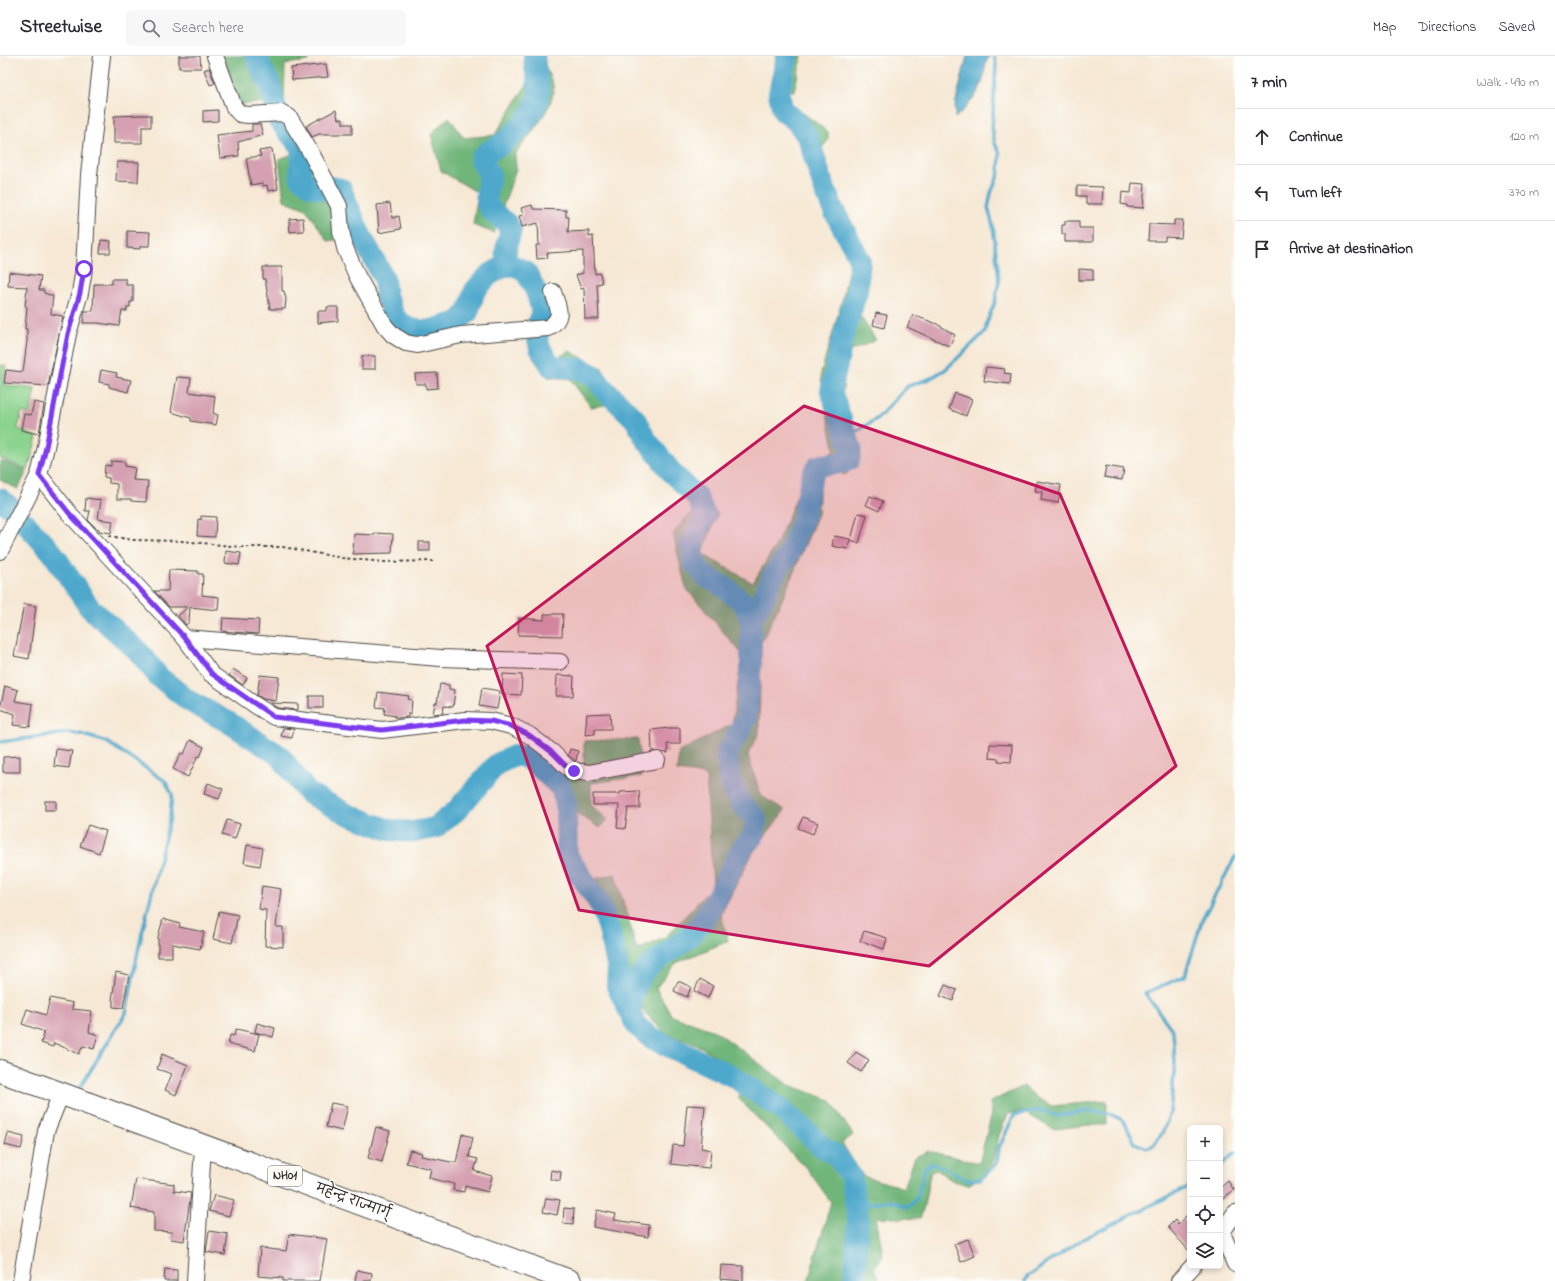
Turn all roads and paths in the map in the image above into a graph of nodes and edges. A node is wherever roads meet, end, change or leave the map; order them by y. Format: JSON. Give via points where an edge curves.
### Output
{"nodes":[{"id":1,"x":102,"y":56,"type":"edge"},
{"id":2,"x":215,"y":56,"type":"edge"},
{"id":3,"x":553,"y":292,"type":"dead end"},
{"id":4,"x":38,"y":476,"type":"junction"},
{"id":5,"x":88,"y":533,"type":"junction"},
{"id":6,"x":2,"y":546,"type":"edge"},
{"id":7,"x":433,"y":561,"type":"dead end"},
{"id":8,"x":185,"y":638,"type":"junction"},
{"id":9,"x":560,"y":662,"type":"dead end"},
{"id":10,"x":657,"y":760,"type":"dead end"},
{"id":11,"x":0,"y":1071,"type":"edge"},
{"id":12,"x":61,"y":1094,"type":"junction"},
{"id":13,"x":203,"y":1146,"type":"junction"},
{"id":14,"x":1235,"y":1213,"type":"edge"},
{"id":15,"x":1222,"y":1233,"type":"edge"},
{"id":16,"x":1223,"y":1238,"type":"edge"},
{"id":17,"x":1235,"y":1264,"type":"edge"},
{"id":18,"x":1190,"y":1269,"type":"edge"},
{"id":19,"x":21,"y":1281,"type":"edge"},
{"id":20,"x":195,"y":1281,"type":"edge"},
{"id":21,"x":570,"y":1281,"type":"edge"},
{"id":22,"x":1179,"y":1281,"type":"edge"}],
"edges":[{"from":1,"to":4,"type":"street","via":[[89,174],[84,269]]},
{"from":2,"to":3,"type":"street","via":[[234,107],[240,114],[277,114],[289,117],[339,206],[341,231],[351,262],[385,326],[393,335],[406,343],[417,345],[461,335],[546,328],[556,323],[560,313]]},
{"from":4,"to":5,"type":"street"},
{"from":4,"to":6,"type":"street"},
{"from":5,"to":7,"type":"path","via":[[133,540],[182,541],[240,547],[283,547],[342,558],[384,562]]},
{"from":5,"to":8,"type":"street"},
{"from":8,"to":9,"type":"street","via":[[441,658]]},
{"from":8,"to":10,"type":"street","via":[[212,674],[274,717],[382,730],[465,720],[491,721],[511,726],[529,735],[566,766],[574,771],[589,773]]},
{"from":11,"to":12,"type":"highway","name":"महेन्द्र राज्मार्ग्","number":"NH01"},
{"from":12,"to":13,"type":"highway","name":"महेन्द्र राज्मार्ग्","number":"NH01"},
{"from":12,"to":19,"type":"street","via":[[46,1131]]},
{"from":13,"to":20,"type":"street"},
{"from":13,"to":21,"type":"highway","name":"महेन्द्र राज्मार्ग्","number":"NH01"},
{"from":14,"to":15,"type":"street"},
{"from":16,"to":17,"type":"street"},
{"from":18,"to":22,"type":"street"}]}
